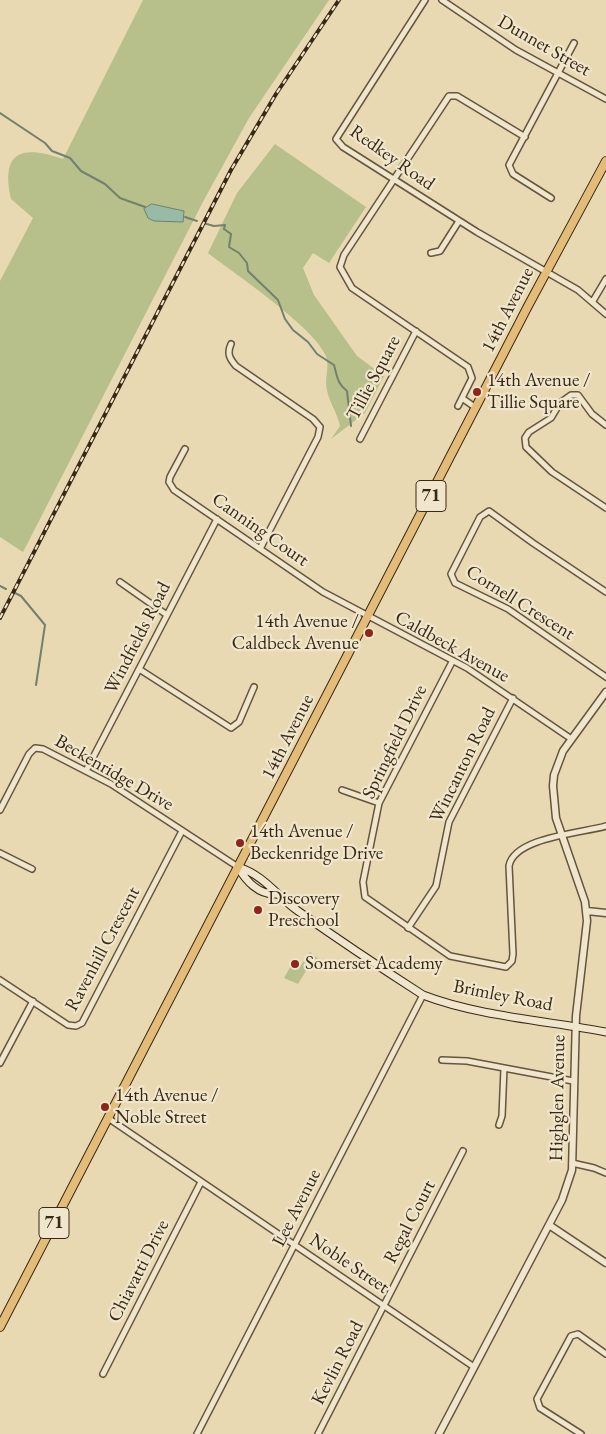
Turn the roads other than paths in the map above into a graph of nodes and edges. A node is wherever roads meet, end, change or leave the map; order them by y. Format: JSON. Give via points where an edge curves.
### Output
{"nodes":[{"id":1,"x":425,"y":0,"type":"edge"},
{"id":2,"x":442,"y":0,"type":"edge"},
{"id":3,"x":574,"y":43,"type":"dead end"},
{"id":4,"x":559,"y":73,"type":"junction"},
{"id":5,"x":606,"y":99,"type":"edge"},
{"id":6,"x":525,"y":138,"type":"junction"},
{"id":7,"x":606,"y":161,"type":"edge"},
{"id":8,"x":395,"y":179,"type":"junction"},
{"id":9,"x":551,"y":198,"type":"dead end"},
{"id":10,"x":459,"y":221,"type":"junction"},
{"id":11,"x":431,"y":254,"type":"dead end"},
{"id":12,"x":547,"y":270,"type":"junction"},
{"id":13,"x":606,"y":279,"type":"edge"},
{"id":14,"x":593,"y":301,"type":"junction"},
{"id":15,"x":606,"y":314,"type":"edge"},
{"id":16,"x":416,"y":331,"type":"junction"},
{"id":17,"x":231,"y":344,"type":"dead end"},
{"id":18,"x":462,"y":398,"type":"junction"},
{"id":19,"x":458,"y":406,"type":"dead end"},
{"id":20,"x":476,"y":408,"type":"junction"},
{"id":21,"x":606,"y":425,"type":"edge"},
{"id":22,"x":360,"y":439,"type":"dead end"},
{"id":23,"x":185,"y":450,"type":"dead end"},
{"id":24,"x":606,"y":508,"type":"edge"},
{"id":25,"x":217,"y":519,"type":"junction"},
{"id":26,"x":260,"y":549,"type":"junction"},
{"id":27,"x":120,"y":582,"type":"dead end"},
{"id":28,"x":606,"y":592,"type":"edge"},
{"id":29,"x":167,"y":615,"type":"junction"},
{"id":30,"x":367,"y":618,"type":"junction"},
{"id":31,"x":452,"y":662,"type":"junction"},
{"id":32,"x":139,"y":669,"type":"junction"},
{"id":33,"x":606,"y":677,"type":"edge"},
{"id":34,"x":254,"y":687,"type":"dead end"},
{"id":35,"x":606,"y":692,"type":"edge"},
{"id":36,"x":512,"y":698,"type":"junction"},
{"id":37,"x":570,"y":738,"type":"junction"},
{"id":38,"x":86,"y":771,"type":"junction"},
{"id":39,"x":342,"y":790,"type":"dead end"},
{"id":40,"x":379,"y":803,"type":"junction"},
{"id":41,"x":0,"y":810,"type":"edge"},
{"id":42,"x":606,"y":826,"type":"edge"},
{"id":43,"x":182,"y":831,"type":"junction"},
{"id":44,"x":562,"y":835,"type":"junction"},
{"id":45,"x":0,"y":853,"type":"edge"},
{"id":46,"x":238,"y":867,"type":"junction"},
{"id":47,"x":32,"y":869,"type":"dead end"},
{"id":48,"x":587,"y":911,"type":"junction"},
{"id":49,"x":606,"y":913,"type":"edge"},
{"id":50,"x":408,"y":928,"type":"junction"},
{"id":51,"x":0,"y":980,"type":"edge"},
{"id":52,"x":423,"y":995,"type":"junction"},
{"id":53,"x":33,"y":1001,"type":"junction"},
{"id":54,"x":575,"y":1026,"type":"junction"},
{"id":55,"x":606,"y":1032,"type":"edge"},
{"id":56,"x":442,"y":1060,"type":"dead end"},
{"id":57,"x":0,"y":1063,"type":"edge"},
{"id":58,"x":504,"y":1068,"type":"junction"},
{"id":59,"x":574,"y":1081,"type":"junction"},
{"id":60,"x":108,"y":1118,"type":"junction"},
{"id":61,"x":499,"y":1125,"type":"dead end"},
{"id":62,"x":463,"y":1151,"type":"dead end"},
{"id":63,"x":572,"y":1163,"type":"junction"},
{"id":64,"x":606,"y":1173,"type":"edge"},
{"id":65,"x":201,"y":1182,"type":"junction"},
{"id":66,"x":549,"y":1224,"type":"junction"},
{"id":67,"x":295,"y":1245,"type":"junction"},
{"id":68,"x":606,"y":1264,"type":"edge"},
{"id":69,"x":384,"y":1306,"type":"junction"},
{"id":70,"x":0,"y":1328,"type":"edge"},
{"id":71,"x":606,"y":1354,"type":"edge"},
{"id":72,"x":474,"y":1367,"type":"junction"},
{"id":73,"x":103,"y":1374,"type":"dead end"},
{"id":74,"x":196,"y":1434,"type":"edge"},
{"id":75,"x":318,"y":1434,"type":"edge"},
{"id":76,"x":439,"y":1434,"type":"edge"},
{"id":77,"x":580,"y":1434,"type":"edge"}],
"edges":[{"from":1,"to":8,"type":"street","name":"Redkey Road","via":[[336,139],[343,147]]},
{"from":2,"to":4,"type":"street","name":"Dunnet Street","via":[[509,46]]},
{"from":3,"to":4,"type":"street"},
{"from":4,"to":5,"type":"street","name":"Dunnet Street"},
{"from":4,"to":6,"type":"street"},
{"from":6,"to":8,"type":"street","via":[[452,94]]},
{"from":6,"to":9,"type":"street","via":[[511,160],[510,171]]},
{"from":7,"to":12,"type":"main road","name":"14th Avenue","number":"71"},
{"from":8,"to":10,"type":"street","name":"Redkey Road"},
{"from":8,"to":16,"type":"street","name":"Tillie Square","via":[[350,244],[340,267],[352,288]]},
{"from":10,"to":11,"type":"street","via":[[440,251]]},
{"from":10,"to":12,"type":"street","name":"Redkey Road"},
{"from":12,"to":14,"type":"street","name":"Redkey Road"},
{"from":12,"to":20,"type":"main road","name":"14th Avenue","number":"71"},
{"from":13,"to":14,"type":"street"},
{"from":14,"to":15,"type":"street","name":"Redkey Road"},
{"from":16,"to":18,"type":"street","name":"Tillie Square","via":[[471,371],[472,378]]},
{"from":16,"to":22,"type":"street","name":"Tillie Square"},
{"from":17,"to":26,"type":"street","via":[[228,352],[236,366],[320,427],[318,437]]},
{"from":18,"to":19,"type":"street","name":"Tillie Square"},
{"from":18,"to":20,"type":"street"},
{"from":20,"to":30,"type":"main road","name":"14th Avenue","number":"71"},
{"from":21,"to":24,"type":"street","via":[[592,414],[578,395],[571,394],[560,403],[551,418],[529,432],[525,442],[528,450],[552,472]]},
{"from":23,"to":25,"type":"street","name":"Canning Court","via":[[170,477],[171,486]]},
{"from":25,"to":26,"type":"street","name":"Canning Court"},
{"from":25,"to":29,"type":"street","name":"Windfields Road"},
{"from":26,"to":30,"type":"street","name":"Canning Court"},
{"from":27,"to":29,"type":"street"},
{"from":28,"to":33,"type":"street","name":"Cornell Crescent","via":[[489,511],[480,517],[451,574],[455,583],[508,610]]},
{"from":29,"to":32,"type":"street","name":"Windfields Road"},
{"from":30,"to":31,"type":"street","name":"Caldbeck Avenue"},
{"from":30,"to":46,"type":"main road","name":"14th Avenue","number":"71"},
{"from":31,"to":36,"type":"street","name":"Caldbeck Avenue","via":[[467,668]]},
{"from":31,"to":40,"type":"street","name":"Springfield Drive"},
{"from":32,"to":34,"type":"street","via":[[231,728],[238,722]]},
{"from":32,"to":38,"type":"street","name":"Windfields Road"},
{"from":35,"to":37,"type":"street","name":"Highglen Avenue"},
{"from":36,"to":37,"type":"street","name":"Caldbeck Avenue"},
{"from":36,"to":50,"type":"street","name":"Wincanton Road","via":[[448,822],[436,886]]},
{"from":37,"to":44,"type":"street","name":"Highglen Avenue","via":[[558,764],[553,786],[554,808]]},
{"from":38,"to":41,"type":"street","name":"Beckenridge Drive","via":[[46,750],[35,748]]},
{"from":38,"to":43,"type":"street","name":"Beckenridge Drive"},
{"from":39,"to":40,"type":"street"},
{"from":40,"to":50,"type":"street","name":"Springfield Drive","via":[[363,890],[370,902]]},
{"from":42,"to":44,"type":"street"},
{"from":43,"to":46,"type":"street","name":"Beckenridge Drive"},
{"from":43,"to":53,"type":"street","name":"Ravenhill Crescent","via":[[82,1023],[68,1025]]},
{"from":44,"to":48,"type":"street","name":"Highglen Avenue"},
{"from":44,"to":50,"type":"street","name":"Springfield Drive","via":[[523,848],[510,862],[513,954],[506,967],[450,956]]},
{"from":45,"to":47,"type":"street"},
{"from":46,"to":52,"type":"main road","name":"Brimley Road","via":[[271,885],[276,894]]},
{"from":46,"to":60,"type":"main road","name":"14th Avenue","number":"71"},
{"from":48,"to":49,"type":"street"},
{"from":48,"to":54,"type":"street","name":"Highglen Avenue"},
{"from":51,"to":53,"type":"street","name":"Ravenhill Crescent"},
{"from":52,"to":54,"type":"main road","name":"Brimley Road","via":[[496,1013]]},
{"from":52,"to":67,"type":"street","name":"Lee Avenue"},
{"from":53,"to":57,"type":"street"},
{"from":54,"to":55,"type":"main road","name":"Brimley Road"},
{"from":54,"to":59,"type":"street","name":"Highglen Avenue"},
{"from":56,"to":58,"type":"street"},
{"from":58,"to":59,"type":"street"},
{"from":58,"to":61,"type":"street"},
{"from":59,"to":63,"type":"street","name":"Highglen Avenue"},
{"from":60,"to":65,"type":"street","name":"Noble Street"},
{"from":60,"to":70,"type":"main road","name":"14th Avenue","number":"71"},
{"from":62,"to":69,"type":"street","name":"Regal Court"},
{"from":63,"to":64,"type":"street"},
{"from":63,"to":66,"type":"street","name":"Highglen Avenue","via":[[568,1185]]},
{"from":65,"to":67,"type":"street","name":"Noble Street"},
{"from":65,"to":73,"type":"street","name":"Chiavatti Drive"},
{"from":66,"to":68,"type":"street"},
{"from":66,"to":72,"type":"street","name":"Highglen Avenue"},
{"from":67,"to":69,"type":"street","name":"Noble Street"},
{"from":67,"to":74,"type":"street","name":"Lee Avenue"},
{"from":69,"to":72,"type":"street","name":"Noble Street"},
{"from":69,"to":75,"type":"street","name":"Kevlin Road"},
{"from":71,"to":77,"type":"street","via":[[578,1334],[570,1336],[537,1399],[540,1408]]},
{"from":72,"to":76,"type":"street","name":"Highglen Avenue"}]}
